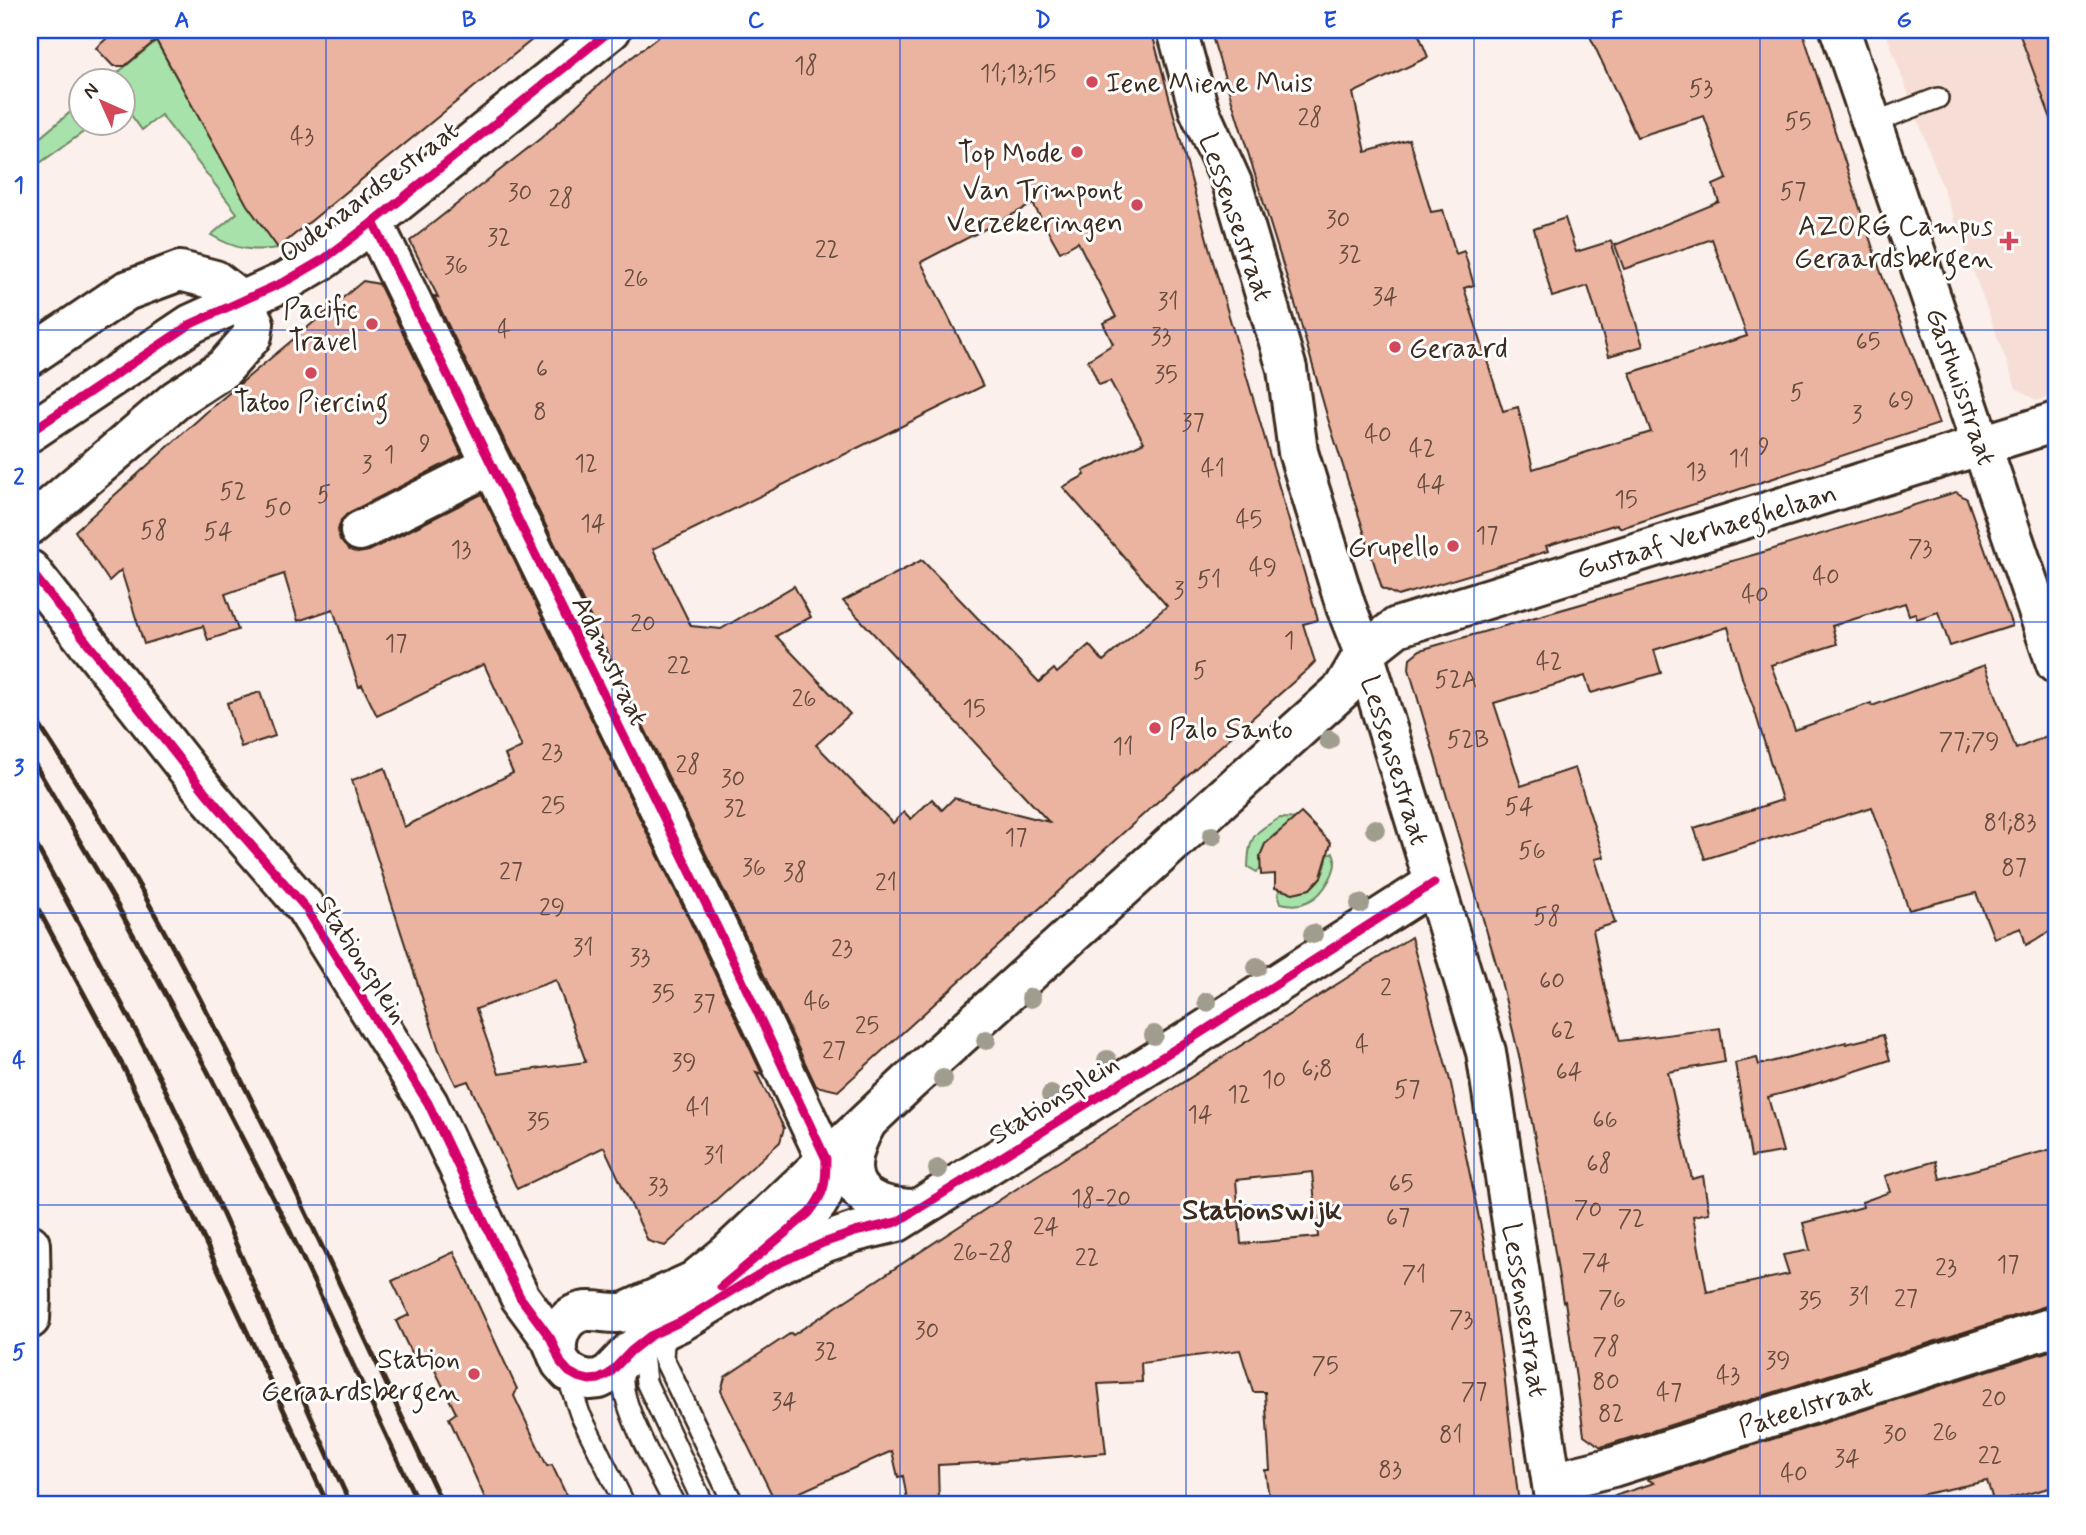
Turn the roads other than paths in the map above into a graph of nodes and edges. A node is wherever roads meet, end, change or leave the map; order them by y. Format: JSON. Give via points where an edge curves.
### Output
{"nodes":[{"id":1,"x":611,"y":30,"type":"edge"},
{"id":2,"x":1177,"y":30,"type":"edge"},
{"id":3,"x":1840,"y":30,"type":"edge"},
{"id":4,"x":1938,"y":98,"type":"dead end"},
{"id":5,"x":1872,"y":123,"type":"junction"},
{"id":6,"x":373,"y":222,"type":"junction"},
{"id":7,"x":242,"y":301,"type":"junction"},
{"id":8,"x":30,"y":356,"type":"edge"},
{"id":9,"x":2056,"y":422,"type":"edge"},
{"id":10,"x":31,"y":431,"type":"edge"},
{"id":11,"x":1983,"y":444,"type":"junction"},
{"id":12,"x":491,"y":465,"type":"junction"},
{"id":13,"x":30,"y":525,"type":"edge"},
{"id":14,"x":360,"y":531,"type":"dead end"},
{"id":15,"x":30,"y":569,"type":"edge"},
{"id":16,"x":1364,"y":653,"type":"junction"},
{"id":17,"x":2056,"y":664,"type":"edge"},
{"id":18,"x":1434,"y":883,"type":"junction"},
{"id":19,"x":808,"y":1119,"type":"joint"},
{"id":20,"x":867,"y":1123,"type":"junction"},
{"id":21,"x":826,"y":1159,"type":"junction"},
{"id":22,"x":917,"y":1209,"type":"junction"},
{"id":23,"x":30,"y":1244,"type":"edge"},
{"id":24,"x":602,"y":1313,"type":"junction"},
{"id":25,"x":30,"y":1318,"type":"edge"},
{"id":26,"x":2056,"y":1326,"type":"edge"},
{"id":27,"x":560,"y":1347,"type":"junction"},
{"id":28,"x":636,"y":1351,"type":"junction"},
{"id":29,"x":580,"y":1414,"type":"junction"},
{"id":30,"x":1554,"y":1494,"type":"edge"},
{"id":31,"x":625,"y":1505,"type":"edge"},
{"id":32,"x":675,"y":1505,"type":"edge"},
{"id":33,"x":704,"y":1505,"type":"edge"},
{"id":34,"x":734,"y":1505,"type":"edge"}],
"edges":[{"from":1,"to":6,"type":"street","name":"Oudenaardsestraat"},
{"from":2,"to":16,"type":"street","name":"Lessensestraat","via":[[1199,110],[1236,196],[1287,369],[1298,452]]},
{"from":3,"to":5,"type":"street","name":"Gasthuisstraat"},
{"from":4,"to":5,"type":"lane"},
{"from":5,"to":11,"type":"street","name":"Gasthuisstraat"},
{"from":6,"to":7,"type":"street","name":"Oudenaardsestraat","via":[[324,259]]},
{"from":6,"to":12,"type":"street","name":"Adamstraat"},
{"from":7,"to":8,"type":"street","via":[[215,280],[180,271],[126,291]]},
{"from":7,"to":10,"type":"street","name":"Oudenaardsestraat","via":[[191,324]]},
{"from":7,"to":13,"type":"street","via":[[254,323],[252,336],[224,368],[177,399]]},
{"from":9,"to":11,"type":"street","name":"Gustaaf Verhaeghelaan"},
{"from":11,"to":16,"type":"street","name":"Gustaaf Verhaeghelaan","via":[[1397,627]]},
{"from":11,"to":17,"type":"street","name":"Gasthuisstraat"},
{"from":12,"to":14,"type":"street"},
{"from":12,"to":19,"type":"street","name":"Adamstraat"},
{"from":15,"to":27,"type":"street","name":"Stationsplein","via":[[206,793],[305,907],[428,1103],[520,1297]]},
{"from":16,"to":18,"type":"street","name":"Lessensestraat"},
{"from":16,"to":20,"type":"street","via":[[1343,690]]},
{"from":18,"to":22,"type":"street","name":"Stationsplein"},
{"from":18,"to":30,"type":"street","name":"Lessensestraat","via":[[1486,1052]]},
{"from":19,"to":21,"type":"street","name":"Stationsplein"},
{"from":20,"to":21,"type":"street"},
{"from":20,"to":22,"type":"street","via":[[851,1157],[855,1183],[883,1206]]},
{"from":21,"to":24,"type":"street","via":[[694,1281],[626,1312]]},
{"from":21,"to":28,"type":"street","name":"Stationsplein","via":[[821,1199],[809,1213]]},
{"from":22,"to":28,"type":"street","name":"Stationsplein","via":[[897,1222],[823,1242],[771,1267]]},
{"from":23,"to":25,"type":"street"},
{"from":24,"to":27,"type":"street","via":[[580,1312],[570,1317]]},
{"from":24,"to":28,"type":"street","name":"Stationsplein","via":[[620,1326],[626,1347]]},
{"from":26,"to":30,"type":"street","name":"Pateelstraat","via":[[1613,1468]]},
{"from":27,"to":28,"type":"street","via":[[569,1372],[589,1380]]},
{"from":27,"to":29,"type":"lane","name":"Stationsplein"},
{"from":28,"to":29,"type":"lane","name":"Stationsplein","via":[[583,1393]]},
{"from":28,"to":32,"type":"lane","name":"Stationsplein","via":[[624,1370],[625,1392]]},
{"from":28,"to":33,"type":"lane","name":"Stationsplein","via":[[643,1353],[646,1382]]},
{"from":28,"to":34,"type":"lane","name":"Stationsplein","via":[[670,1333],[663,1357]]},
{"from":29,"to":31,"type":"lane","name":"Stationsplein"}]}
